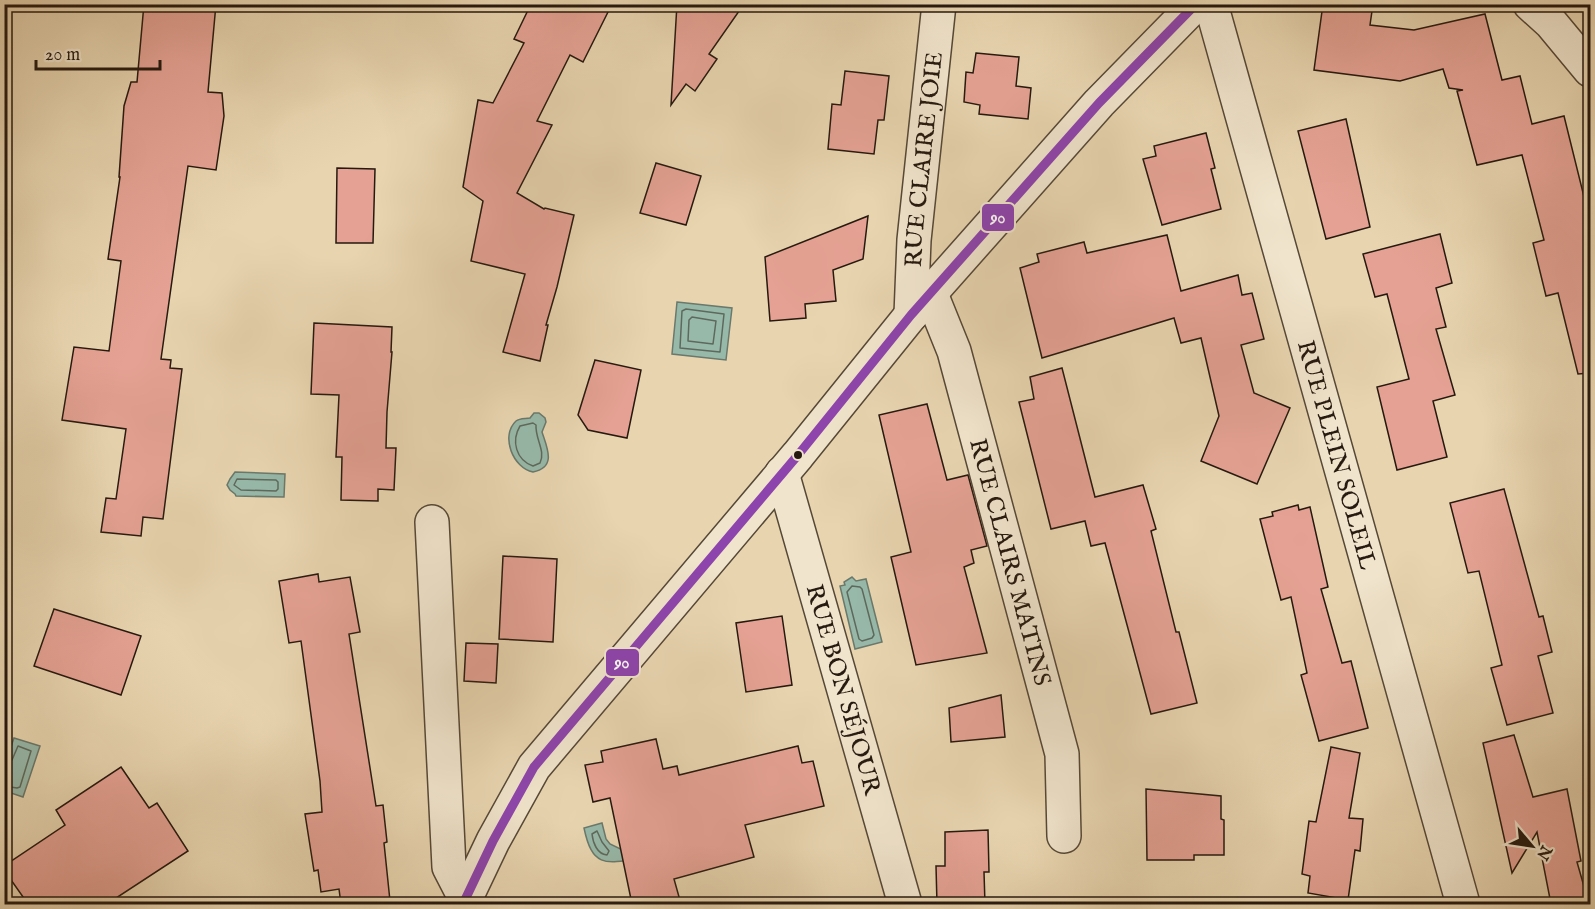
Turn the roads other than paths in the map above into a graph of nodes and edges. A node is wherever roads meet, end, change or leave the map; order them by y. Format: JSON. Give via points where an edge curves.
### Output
{"nodes":[{"id":1,"x":939,"y":4,"type":"edge"},
{"id":2,"x":1196,"y":4,"type":"edge"},
{"id":3,"x":1211,"y":4,"type":"edge"},
{"id":4,"x":1530,"y":4,"type":"edge"},
{"id":5,"x":1590,"y":70,"type":"edge"},
{"id":6,"x":921,"y":304,"type":"junction"},
{"id":7,"x":782,"y":474,"type":"junction"},
{"id":8,"x":432,"y":522,"type":"dead end"},
{"id":9,"x":1064,"y":836,"type":"dead end"},
{"id":10,"x":464,"y":901,"type":"edge"},
{"id":11,"x":905,"y":904,"type":"edge"},
{"id":12,"x":1463,"y":904,"type":"edge"}],
"edges":[{"from":1,"to":6,"type":"street","name":"RUE CLAIRE JOIE","via":[[914,240]]},
{"from":2,"to":6,"type":"street","via":[[1099,103]]},
{"from":3,"to":12,"type":"street","name":"RUE PLEIN SOLEIL"},
{"from":4,"to":5,"type":"street","via":[[1551,22]]},
{"from":6,"to":7,"type":"street"},
{"from":6,"to":9,"type":"street","name":"RUE CLAIRS MATINS","via":[[954,351],[1062,754]]},
{"from":7,"to":10,"type":"street","via":[[534,767]]},
{"from":7,"to":11,"type":"street","name":"RUE BON SÉJOUR"},
{"from":8,"to":10,"type":"street","via":[[449,867]]}]}
